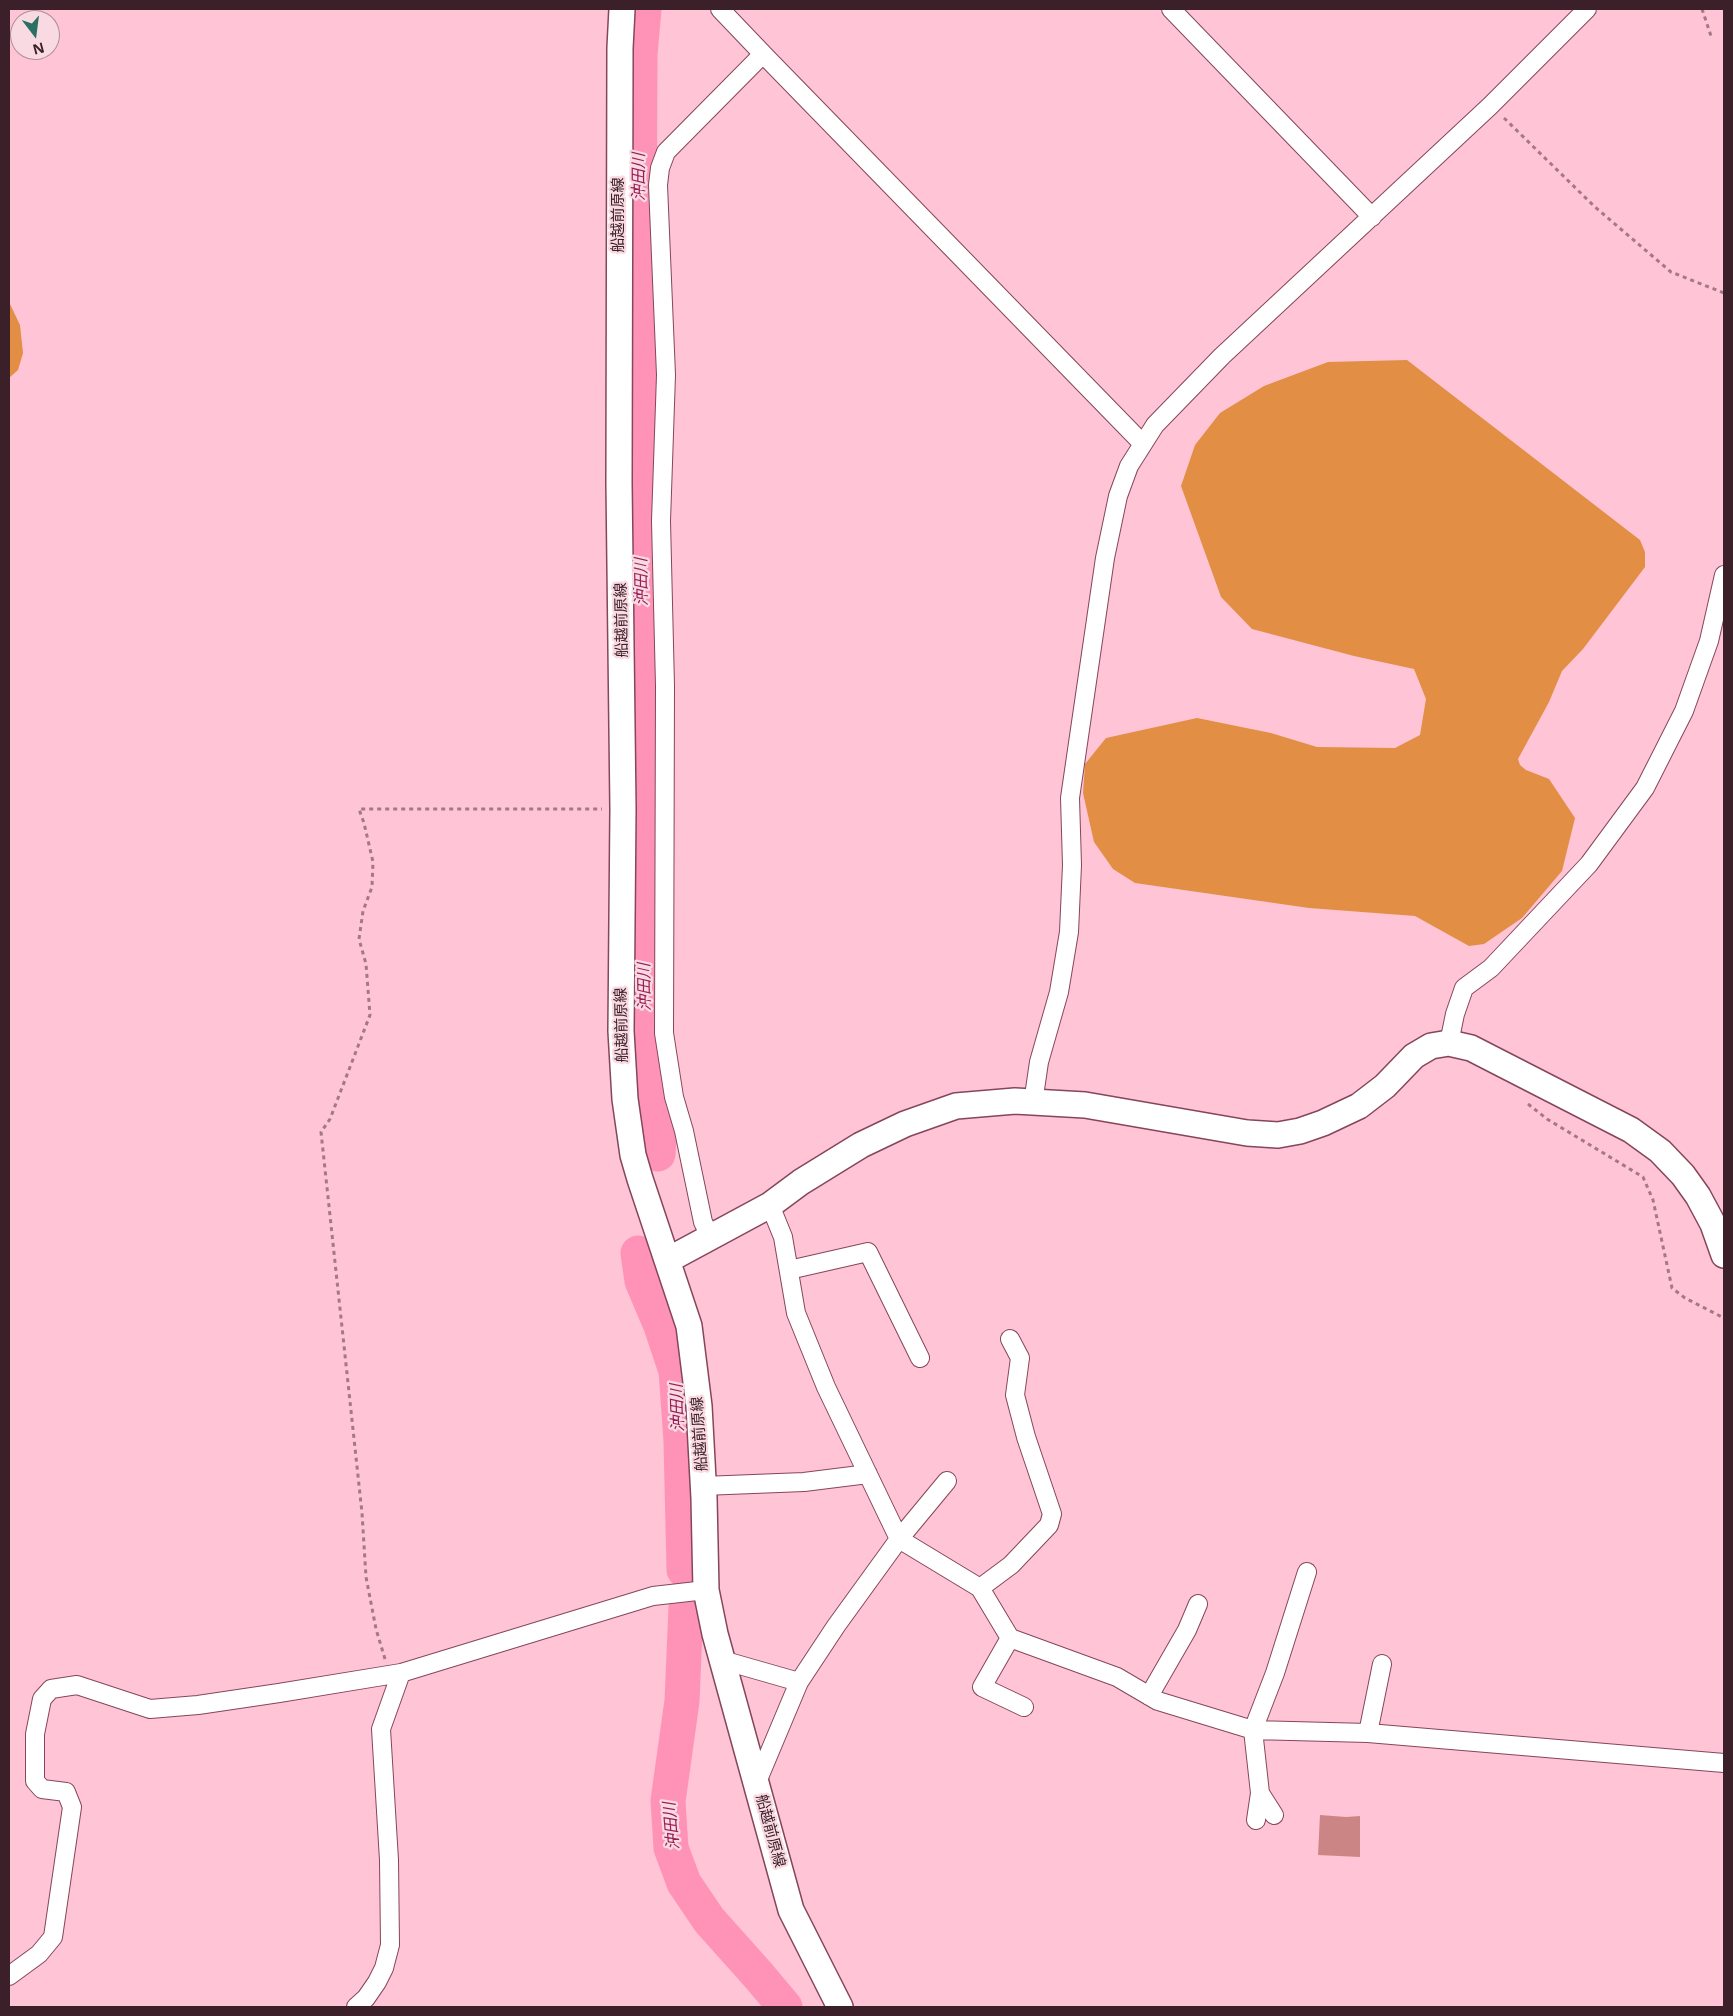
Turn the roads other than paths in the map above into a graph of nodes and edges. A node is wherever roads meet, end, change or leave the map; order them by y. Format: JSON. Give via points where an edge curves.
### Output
{"nodes":[{"id":1,"x":622,"y":9,"type":"edge"},
{"id":2,"x":720,"y":9,"type":"edge"},
{"id":3,"x":1171,"y":9,"type":"edge"},
{"id":4,"x":1587,"y":9,"type":"edge"},
{"id":5,"x":763,"y":54,"type":"junction"},
{"id":6,"x":1372,"y":217,"type":"junction"},
{"id":7,"x":1142,"y":443,"type":"junction"},
{"id":8,"x":1724,"y":575,"type":"edge"},
{"id":9,"x":1449,"y":1043,"type":"junction"},
{"id":10,"x":1033,"y":1102,"type":"junction"},
{"id":11,"x":770,"y":1205,"type":"junction"},
{"id":12,"x":710,"y":1236,"type":"junction"},
{"id":13,"x":1724,"y":1256,"type":"edge"},
{"id":14,"x":668,"y":1260,"type":"junction"},
{"id":15,"x":789,"y":1270,"type":"junction"},
{"id":16,"x":1010,"y":1339,"type":"dead end"},
{"id":17,"x":920,"y":1358,"type":"dead end"},
{"id":18,"x":868,"y":1474,"type":"junction"},
{"id":19,"x":947,"y":1481,"type":"dead end"},
{"id":20,"x":703,"y":1486,"type":"junction"},
{"id":21,"x":899,"y":1539,"type":"junction"},
{"id":22,"x":1307,"y":1572,"type":"dead end"},
{"id":23,"x":980,"y":1588,"type":"junction"},
{"id":24,"x":706,"y":1590,"type":"junction"},
{"id":25,"x":1198,"y":1604,"type":"dead end"},
{"id":26,"x":1010,"y":1638,"type":"junction"},
{"id":27,"x":722,"y":1660,"type":"junction"},
{"id":28,"x":1382,"y":1664,"type":"dead end"},
{"id":29,"x":396,"y":1674,"type":"junction"},
{"id":30,"x":799,"y":1682,"type":"junction"},
{"id":31,"x":1149,"y":1696,"type":"junction"},
{"id":32,"x":1024,"y":1707,"type":"dead end"},
{"id":33,"x":1253,"y":1730,"type":"junction"},
{"id":34,"x":1368,"y":1733,"type":"junction"},
{"id":35,"x":1724,"y":1763,"type":"edge"},
{"id":36,"x":757,"y":1782,"type":"junction"},
{"id":37,"x":1260,"y":1793,"type":"junction"},
{"id":38,"x":1274,"y":1815,"type":"dead end"},
{"id":39,"x":1256,"y":1820,"type":"dead end"},
{"id":40,"x":9,"y":1976,"type":"edge"},
{"id":41,"x":356,"y":2007,"type":"edge"},
{"id":42,"x":840,"y":2007,"type":"edge"}],
"edges":[{"from":1,"to":14,"type":"main road","name":"船越前原線","via":[[619,483],[623,809],[621,1031],[625,1099],[633,1155]]},
{"from":2,"to":5,"type":"street"},
{"from":3,"to":6,"type":"street"},
{"from":4,"to":6,"type":"street"},
{"from":5,"to":7,"type":"street"},
{"from":5,"to":12,"type":"street","via":[[666,152],[658,185],[666,375],[661,521],[665,686],[664,1033],[674,1097],[703,1222]]},
{"from":6,"to":7,"type":"street","via":[[1222,356],[1155,425]]},
{"from":7,"to":10,"type":"street","via":[[1128,466],[1118,496],[1105,558],[1070,798],[1069,932],[1059,992],[1039,1062]]},
{"from":8,"to":9,"type":"street","via":[[1709,642],[1684,711],[1644,788],[1589,864],[1491,968],[1464,988]]},
{"from":9,"to":10,"type":"main road","via":[[1431,1046],[1414,1056],[1385,1086],[1359,1106],[1308,1128],[1278,1135],[1208,1127],[1085,1105]]},
{"from":9,"to":13,"type":"main road","via":[[1471,1048],[1631,1130],[1660,1151],[1698,1196],[1713,1224]]},
{"from":10,"to":11,"type":"main road","via":[[956,1106],[905,1124],[861,1145]]},
{"from":11,"to":12,"type":"main road"},
{"from":11,"to":15,"type":"street","via":[[783,1237]]},
{"from":12,"to":14,"type":"main road"},
{"from":14,"to":20,"type":"main road","name":"船越前原線","via":[[689,1326],[699,1406]]},
{"from":15,"to":17,"type":"street","via":[[868,1252]]},
{"from":15,"to":18,"type":"street","via":[[796,1313],[826,1387]]},
{"from":16,"to":23,"type":"street","via":[[1020,1358],[1016,1395],[1052,1514],[1049,1525],[1010,1565]]},
{"from":18,"to":20,"type":"street","via":[[804,1482]]},
{"from":18,"to":21,"type":"street"},
{"from":19,"to":21,"type":"street"},
{"from":20,"to":24,"type":"main road","name":"船越前原線"},
{"from":21,"to":23,"type":"street"},
{"from":21,"to":30,"type":"street"},
{"from":22,"to":33,"type":"street"},
{"from":23,"to":26,"type":"street"},
{"from":24,"to":27,"type":"main road","name":"船越前原線"},
{"from":24,"to":29,"type":"street","via":[[653,1596]]},
{"from":25,"to":31,"type":"street","via":[[1187,1630]]},
{"from":26,"to":31,"type":"street","via":[[1117,1677]]},
{"from":26,"to":32,"type":"street","via":[[982,1686]]},
{"from":27,"to":30,"type":"street"},
{"from":27,"to":36,"type":"main road","name":"船越前原線"},
{"from":28,"to":34,"type":"street"},
{"from":29,"to":40,"type":"street","via":[[198,1705],[150,1709],[77,1685],[51,1689],[42,1699],[34,1734],[35,1781],[42,1788],[66,1792],[72,1807],[68,1835],[53,1936],[39,1954]]},
{"from":29,"to":41,"type":"street","via":[[381,1729],[389,1860],[390,1945],[377,1982]]},
{"from":30,"to":36,"type":"street"},
{"from":31,"to":33,"type":"street"},
{"from":33,"to":34,"type":"street"},
{"from":33,"to":37,"type":"street"},
{"from":34,"to":35,"type":"street"},
{"from":36,"to":42,"type":"main road","name":"船越前原線","via":[[792,1910]]},
{"from":37,"to":38,"type":"street"},
{"from":37,"to":39,"type":"street"}]}
